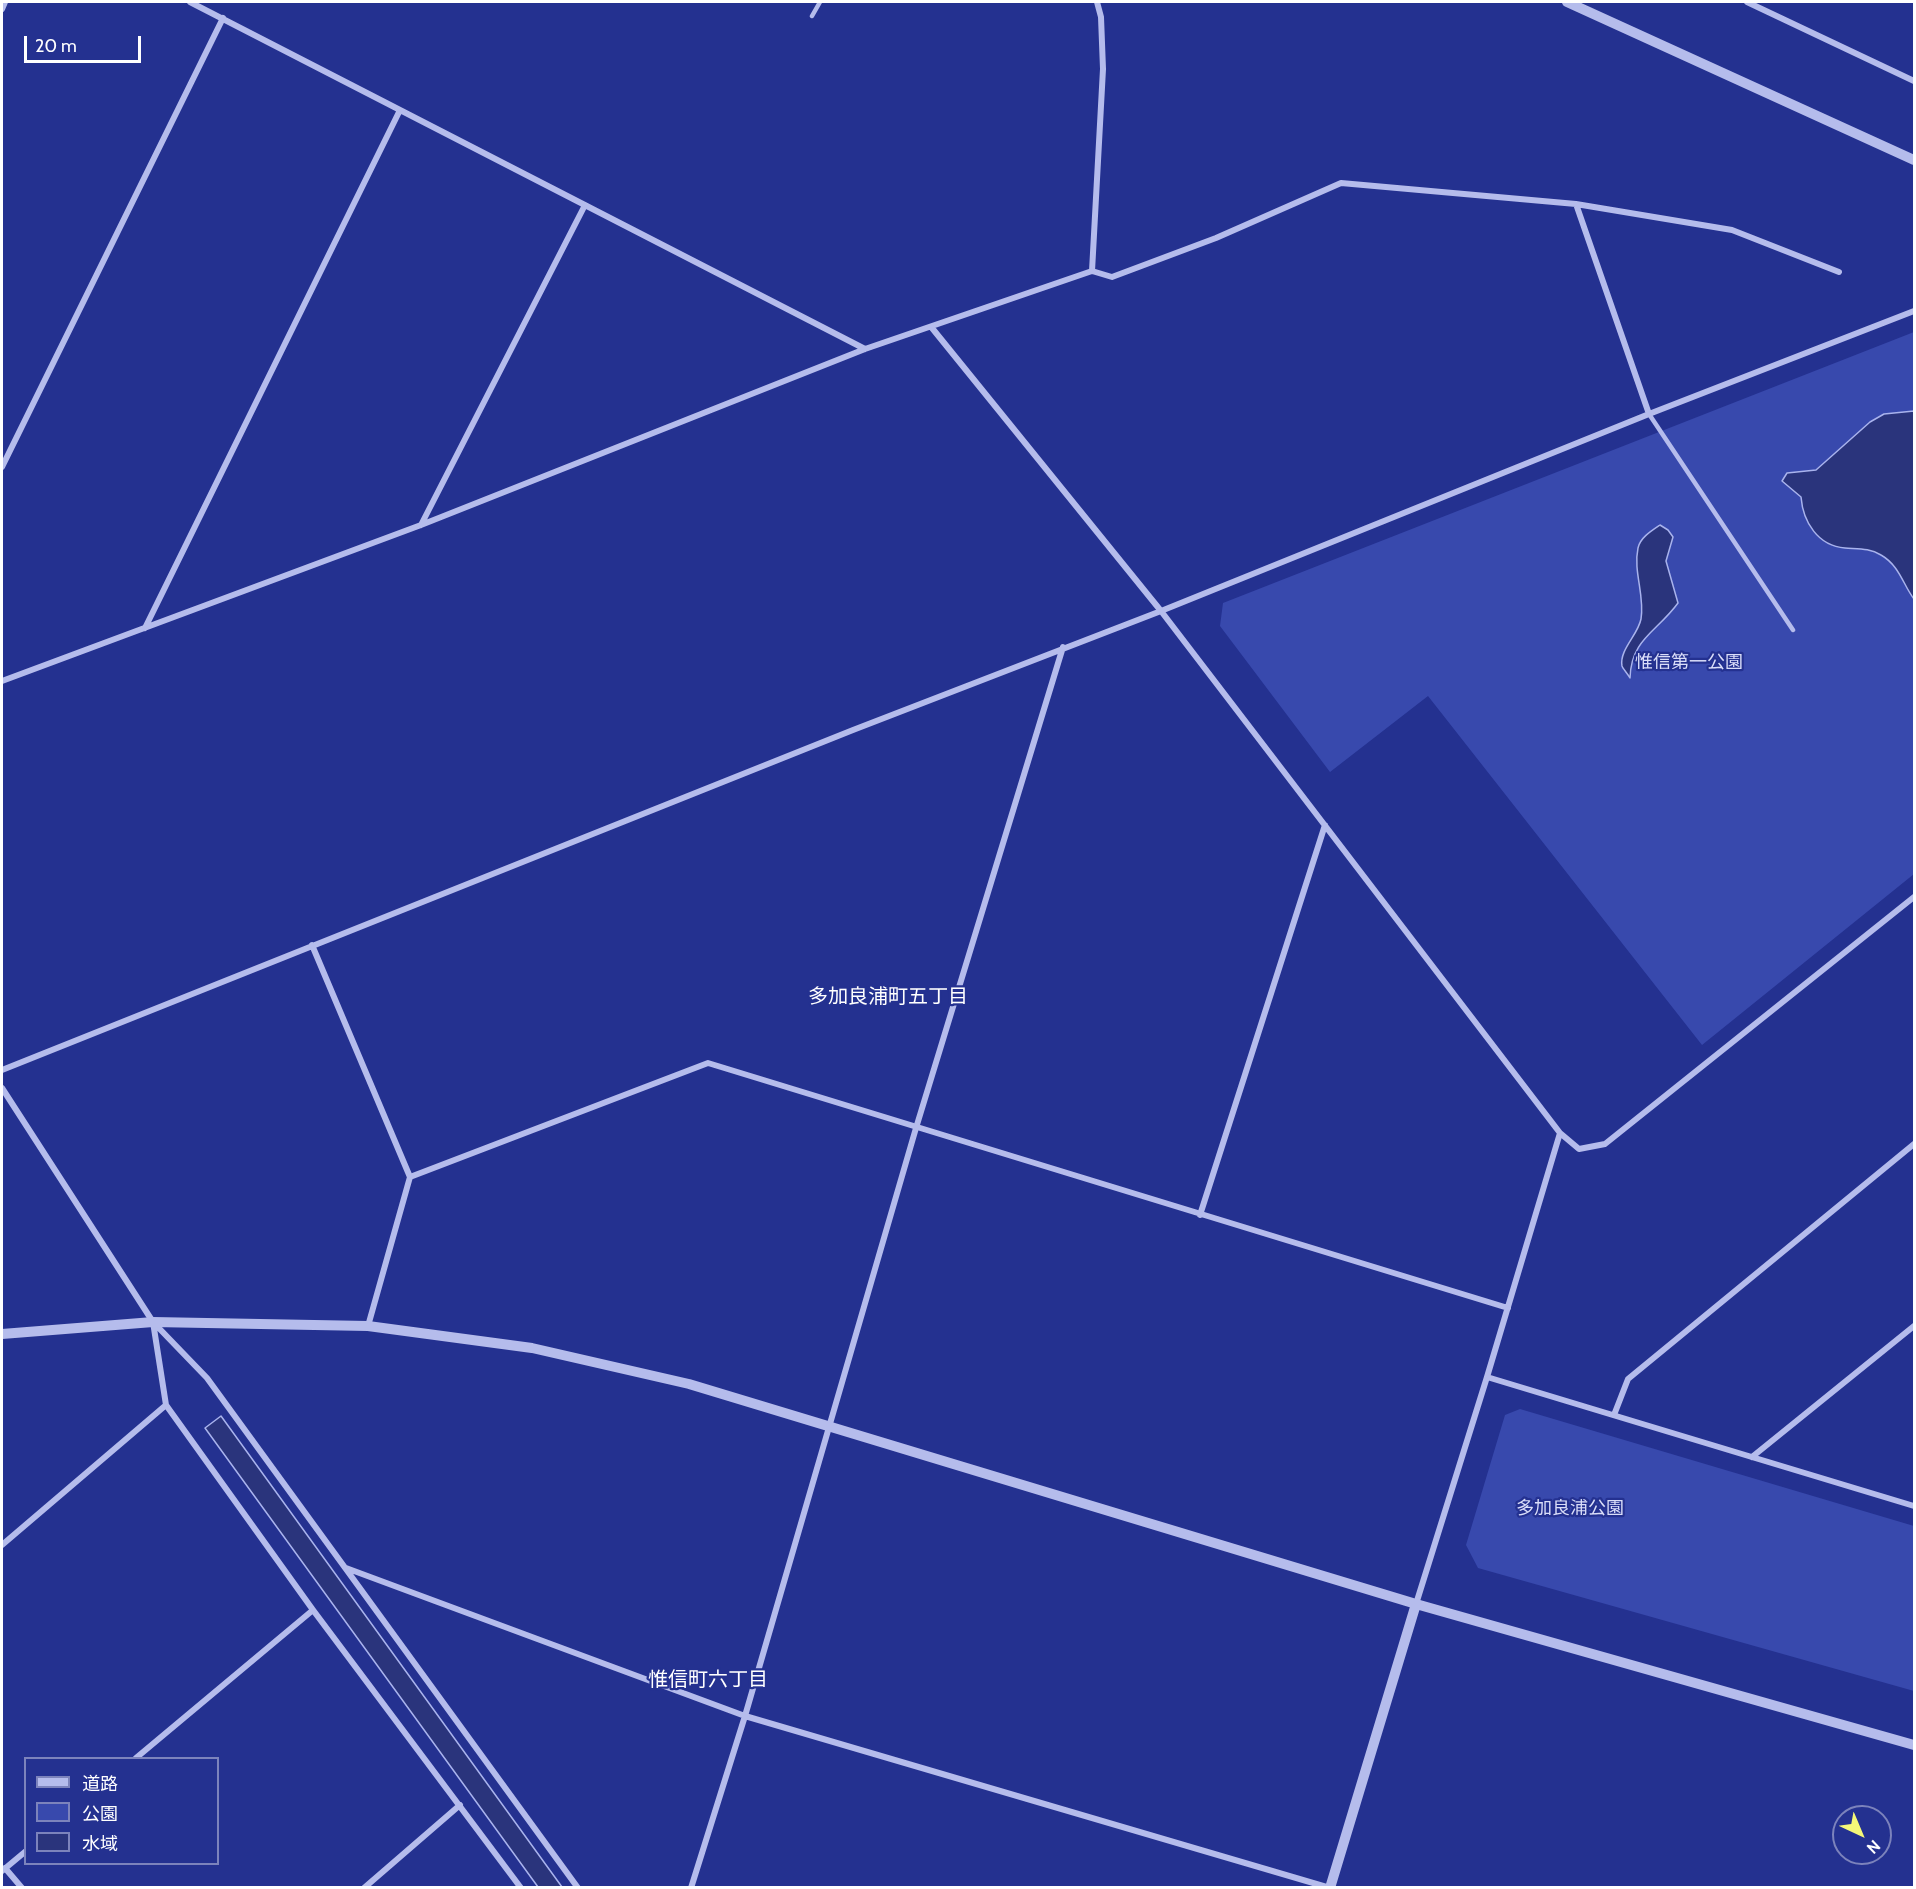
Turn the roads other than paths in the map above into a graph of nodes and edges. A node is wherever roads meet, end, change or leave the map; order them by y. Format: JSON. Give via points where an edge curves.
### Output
{"nodes":[{"id":1,"x":5,"y":2,"type":"edge"},
{"id":2,"x":190,"y":2,"type":"edge"},
{"id":3,"x":820,"y":2,"type":"edge"},
{"id":4,"x":1097,"y":2,"type":"edge"},
{"id":5,"x":1567,"y":2,"type":"edge"},
{"id":6,"x":1746,"y":2,"type":"edge"},
{"id":7,"x":2,"y":9,"type":"edge"},
{"id":8,"x":812,"y":16,"type":"dead end"},
{"id":9,"x":223,"y":18,"type":"junction"},
{"id":10,"x":1914,"y":81,"type":"edge"},
{"id":11,"x":400,"y":110,"type":"junction"},
{"id":12,"x":1914,"y":160,"type":"edge"},
{"id":13,"x":585,"y":204,"type":"junction"},
{"id":14,"x":1576,"y":204,"type":"junction"},
{"id":15,"x":1092,"y":271,"type":"junction"},
{"id":16,"x":1839,"y":272,"type":"dead end"},
{"id":17,"x":1914,"y":311,"type":"edge"},
{"id":18,"x":932,"y":328,"type":"junction"},
{"id":19,"x":865,"y":349,"type":"junction"},
{"id":20,"x":1649,"y":414,"type":"junction"},
{"id":21,"x":2,"y":467,"type":"edge"},
{"id":22,"x":421,"y":525,"type":"junction"},
{"id":23,"x":1161,"y":611,"type":"junction"},
{"id":24,"x":145,"y":628,"type":"junction"},
{"id":25,"x":1793,"y":630,"type":"dead end"},
{"id":26,"x":1064,"y":647,"type":"junction"},
{"id":27,"x":2,"y":681,"type":"edge"},
{"id":28,"x":1325,"y":825,"type":"junction"},
{"id":29,"x":1914,"y":897,"type":"edge"},
{"id":30,"x":312,"y":945,"type":"junction"},
{"id":31,"x":2,"y":1070,"type":"edge"},
{"id":32,"x":2,"y":1088,"type":"edge"},
{"id":33,"x":916,"y":1128,"type":"junction"},
{"id":34,"x":1560,"y":1134,"type":"junction"},
{"id":35,"x":1914,"y":1144,"type":"edge"},
{"id":36,"x":410,"y":1178,"type":"junction"},
{"id":37,"x":1200,"y":1215,"type":"junction"},
{"id":38,"x":1508,"y":1308,"type":"junction"},
{"id":39,"x":153,"y":1322,"type":"junction"},
{"id":40,"x":368,"y":1326,"type":"junction"},
{"id":41,"x":1914,"y":1326,"type":"edge"},
{"id":42,"x":2,"y":1334,"type":"edge"},
{"id":43,"x":1487,"y":1377,"type":"junction"},
{"id":44,"x":166,"y":1405,"type":"junction"},
{"id":45,"x":1614,"y":1415,"type":"junction"},
{"id":46,"x":830,"y":1427,"type":"junction"},
{"id":47,"x":1752,"y":1457,"type":"junction"},
{"id":48,"x":1913,"y":1504,"type":"edge"},
{"id":49,"x":2,"y":1545,"type":"edge"},
{"id":50,"x":346,"y":1568,"type":"junction"},
{"id":51,"x":1416,"y":1604,"type":"junction"},
{"id":52,"x":313,"y":1610,"type":"junction"},
{"id":53,"x":746,"y":1716,"type":"junction"},
{"id":54,"x":1914,"y":1745,"type":"edge"},
{"id":55,"x":137,"y":1757,"type":"edge"},
{"id":56,"x":460,"y":1805,"type":"junction"},
{"id":57,"x":24,"y":1853,"type":"edge"},
{"id":58,"x":3,"y":1869,"type":"edge"},
{"id":59,"x":22,"y":1887,"type":"edge"},
{"id":60,"x":364,"y":1887,"type":"edge"},
{"id":61,"x":521,"y":1887,"type":"edge"},
{"id":62,"x":578,"y":1887,"type":"edge"},
{"id":63,"x":691,"y":1887,"type":"edge"},
{"id":64,"x":1330,"y":1887,"type":"edge"}],
"edges":[{"from":1,"to":7,"type":"street"},
{"from":2,"to":9,"type":"street"},
{"from":3,"to":8,"type":"lane"},
{"from":4,"to":15,"type":"street","via":[[1103,69]]},
{"from":5,"to":12,"type":"street"},
{"from":6,"to":10,"type":"street"},
{"from":9,"to":11,"type":"street"},
{"from":9,"to":21,"type":"street"},
{"from":11,"to":13,"type":"street"},
{"from":11,"to":24,"type":"street"},
{"from":13,"to":19,"type":"street"},
{"from":13,"to":22,"type":"street"},
{"from":14,"to":15,"type":"street","via":[[1341,183],[1216,238],[1112,277]]},
{"from":14,"to":16,"type":"street","via":[[1732,230]]},
{"from":14,"to":20,"type":"street"},
{"from":15,"to":18,"type":"street"},
{"from":17,"to":20,"type":"street"},
{"from":18,"to":19,"type":"street"},
{"from":18,"to":23,"type":"street"},
{"from":19,"to":22,"type":"street"},
{"from":20,"to":23,"type":"street"},
{"from":20,"to":25,"type":"lane"},
{"from":22,"to":24,"type":"street"},
{"from":23,"to":26,"type":"street"},
{"from":23,"to":28,"type":"street"},
{"from":24,"to":27,"type":"street"},
{"from":26,"to":30,"type":"street"},
{"from":26,"to":33,"type":"street"},
{"from":28,"to":34,"type":"street"},
{"from":28,"to":37,"type":"street"},
{"from":29,"to":34,"type":"street","via":[[1605,1144],[1578,1149]]},
{"from":30,"to":31,"type":"street"},
{"from":30,"to":36,"type":"street"},
{"from":32,"to":39,"type":"street"},
{"from":33,"to":36,"type":"street","via":[[708,1063]]},
{"from":33,"to":37,"type":"street"},
{"from":33,"to":46,"type":"street"},
{"from":34,"to":38,"type":"street"},
{"from":35,"to":45,"type":"street","via":[[1628,1379]]},
{"from":36,"to":40,"type":"street"},
{"from":37,"to":38,"type":"street"},
{"from":38,"to":43,"type":"street"},
{"from":39,"to":40,"type":"street"},
{"from":39,"to":42,"type":"street"},
{"from":39,"to":44,"type":"street"},
{"from":39,"to":50,"type":"street","via":[[207,1378]]},
{"from":40,"to":46,"type":"street","via":[[532,1348],[689,1384]]},
{"from":41,"to":47,"type":"street"},
{"from":43,"to":45,"type":"street"},
{"from":43,"to":51,"type":"street"},
{"from":44,"to":49,"type":"street"},
{"from":44,"to":52,"type":"street"},
{"from":45,"to":47,"type":"street"},
{"from":46,"to":51,"type":"street"},
{"from":46,"to":53,"type":"street"},
{"from":47,"to":48,"type":"street"},
{"from":50,"to":53,"type":"street"},
{"from":50,"to":62,"type":"street"},
{"from":51,"to":54,"type":"street"},
{"from":51,"to":64,"type":"street"},
{"from":52,"to":55,"type":"street"},
{"from":52,"to":56,"type":"street"},
{"from":53,"to":63,"type":"street"},
{"from":53,"to":64,"type":"street"},
{"from":56,"to":60,"type":"street"},
{"from":56,"to":61,"type":"street"},
{"from":57,"to":58,"type":"street"},
{"from":58,"to":59,"type":"street"}]}
